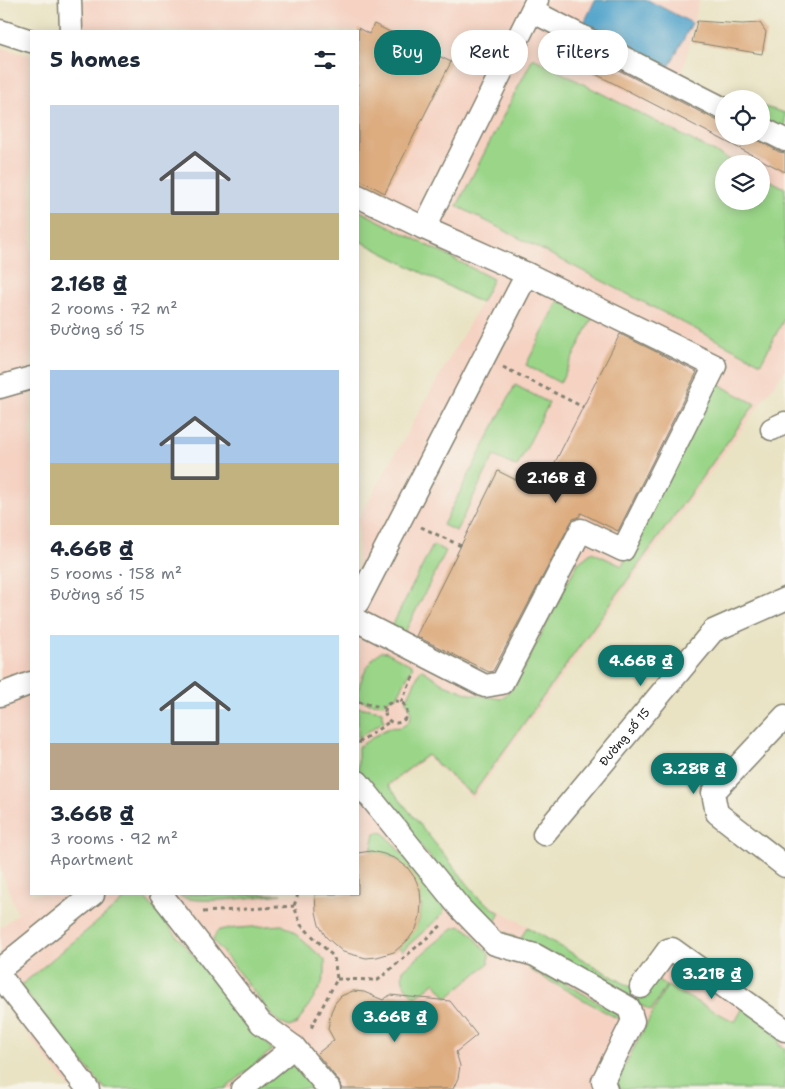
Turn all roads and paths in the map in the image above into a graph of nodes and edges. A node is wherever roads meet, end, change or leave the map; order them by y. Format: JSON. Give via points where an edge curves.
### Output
{"nodes":[{"id":1,"x":70,"y":0,"type":"edge"},
{"id":2,"x":535,"y":5,"type":"edge"},
{"id":3,"x":71,"y":30,"type":"edge"},
{"id":4,"x":0,"y":31,"type":"edge"},
{"id":5,"x":30,"y":41,"type":"edge"},
{"id":6,"x":715,"y":103,"type":"edge"},
{"id":7,"x":770,"y":132,"type":"edge"},
{"id":8,"x":785,"y":140,"type":"edge"},
{"id":9,"x":359,"y":196,"type":"edge"},
{"id":10,"x":424,"y":228,"type":"junction"},
{"id":11,"x":527,"y":274,"type":"junction"},
{"id":12,"x":484,"y":357,"type":"junction"},
{"id":13,"x":30,"y":378,"type":"edge"},
{"id":14,"x":0,"y":387,"type":"edge"},
{"id":15,"x":583,"y":407,"type":"dead end"},
{"id":16,"x":401,"y":518,"type":"junction"},
{"id":17,"x":461,"y":546,"type":"dead end"},
{"id":18,"x":359,"y":600,"type":"edge"},
{"id":19,"x":784,"y":603,"type":"edge"},
{"id":20,"x":359,"y":621,"type":"edge"},
{"id":21,"x":423,"y":654,"type":"junction"},
{"id":22,"x":30,"y":683,"type":"edge"},
{"id":23,"x":0,"y":695,"type":"edge"},
{"id":24,"x":359,"y":702,"type":"edge"},
{"id":25,"x":401,"y":702,"type":"junction"},
{"id":26,"x":386,"y":708,"type":"junction"},
{"id":27,"x":785,"y":716,"type":"edge"},
{"id":28,"x":389,"y":722,"type":"junction"},
{"id":29,"x":359,"y":742,"type":"edge"},
{"id":30,"x":359,"y":783,"type":"edge"},
{"id":31,"x":544,"y":834,"type":"dead end"},
{"id":32,"x":785,"y":866,"type":"edge"},
{"id":33,"x":92,"y":895,"type":"edge"},
{"id":34,"x":161,"y":895,"type":"edge"},
{"id":35,"x":298,"y":895,"type":"edge"},
{"id":36,"x":294,"y":906,"type":"junction"},
{"id":37,"x":460,"y":908,"type":"junction"},
{"id":38,"x":177,"y":914,"type":"junction"},
{"id":39,"x":0,"y":969,"type":"edge"},
{"id":40,"x":0,"y":976,"type":"edge"},
{"id":41,"x":337,"y":979,"type":"junction"},
{"id":42,"x":641,"y":987,"type":"dead end"},
{"id":43,"x":311,"y":1028,"type":"dead end"},
{"id":44,"x":785,"y":1030,"type":"edge"},
{"id":45,"x":294,"y":1047,"type":"junction"},
{"id":46,"x":88,"y":1089,"type":"edge"},
{"id":47,"x":242,"y":1089,"type":"edge"},
{"id":48,"x":329,"y":1089,"type":"edge"},
{"id":49,"x":606,"y":1089,"type":"edge"}],
"edges":[{"from":1,"to":3,"type":"street"},
{"from":2,"to":6,"type":"street"},
{"from":2,"to":10,"type":"street"},
{"from":4,"to":5,"type":"street"},
{"from":7,"to":8,"type":"street"},
{"from":9,"to":10,"type":"street"},
{"from":10,"to":11,"type":"street"},
{"from":11,"to":12,"type":"street"},
{"from":11,"to":21,"type":"street","via":[[714,366],[623,550],[581,530],[502,683],[485,686]]},
{"from":12,"to":15,"type":"path"},
{"from":12,"to":16,"type":"street"},
{"from":13,"to":14,"type":"street"},
{"from":16,"to":17,"type":"path"},
{"from":16,"to":18,"type":"street"},
{"from":19,"to":31,"type":"street","name":"Đường số 15","via":[[713,631]]},
{"from":20,"to":21,"type":"street"},
{"from":21,"to":25,"type":"path"},
{"from":22,"to":23,"type":"street"},
{"from":24,"to":26,"type":"path"},
{"from":25,"to":26,"type":"path","via":[[390,702]]},
{"from":25,"to":28,"type":"path","via":[[406,706],[407,718],[396,724]]},
{"from":26,"to":28,"type":"path","via":[[385,716]]},
{"from":27,"to":32,"type":"street","via":[[713,793],[716,813]]},
{"from":28,"to":29,"type":"path"},
{"from":30,"to":37,"type":"street"},
{"from":33,"to":39,"type":"street"},
{"from":34,"to":38,"type":"street"},
{"from":35,"to":36,"type":"path"},
{"from":36,"to":38,"type":"path"},
{"from":36,"to":41,"type":"path","via":[[301,925],[334,957]]},
{"from":37,"to":41,"type":"path","via":[[378,980]]},
{"from":37,"to":49,"type":"street","via":[[495,944],[535,956],[629,1008],[633,1021],[602,1081]]},
{"from":38,"to":45,"type":"street","via":[[261,1023]]},
{"from":40,"to":46,"type":"street"},
{"from":41,"to":43,"type":"path"},
{"from":42,"to":44,"type":"street","via":[[672,949]]},
{"from":45,"to":47,"type":"street"},
{"from":45,"to":48,"type":"street"}]}
